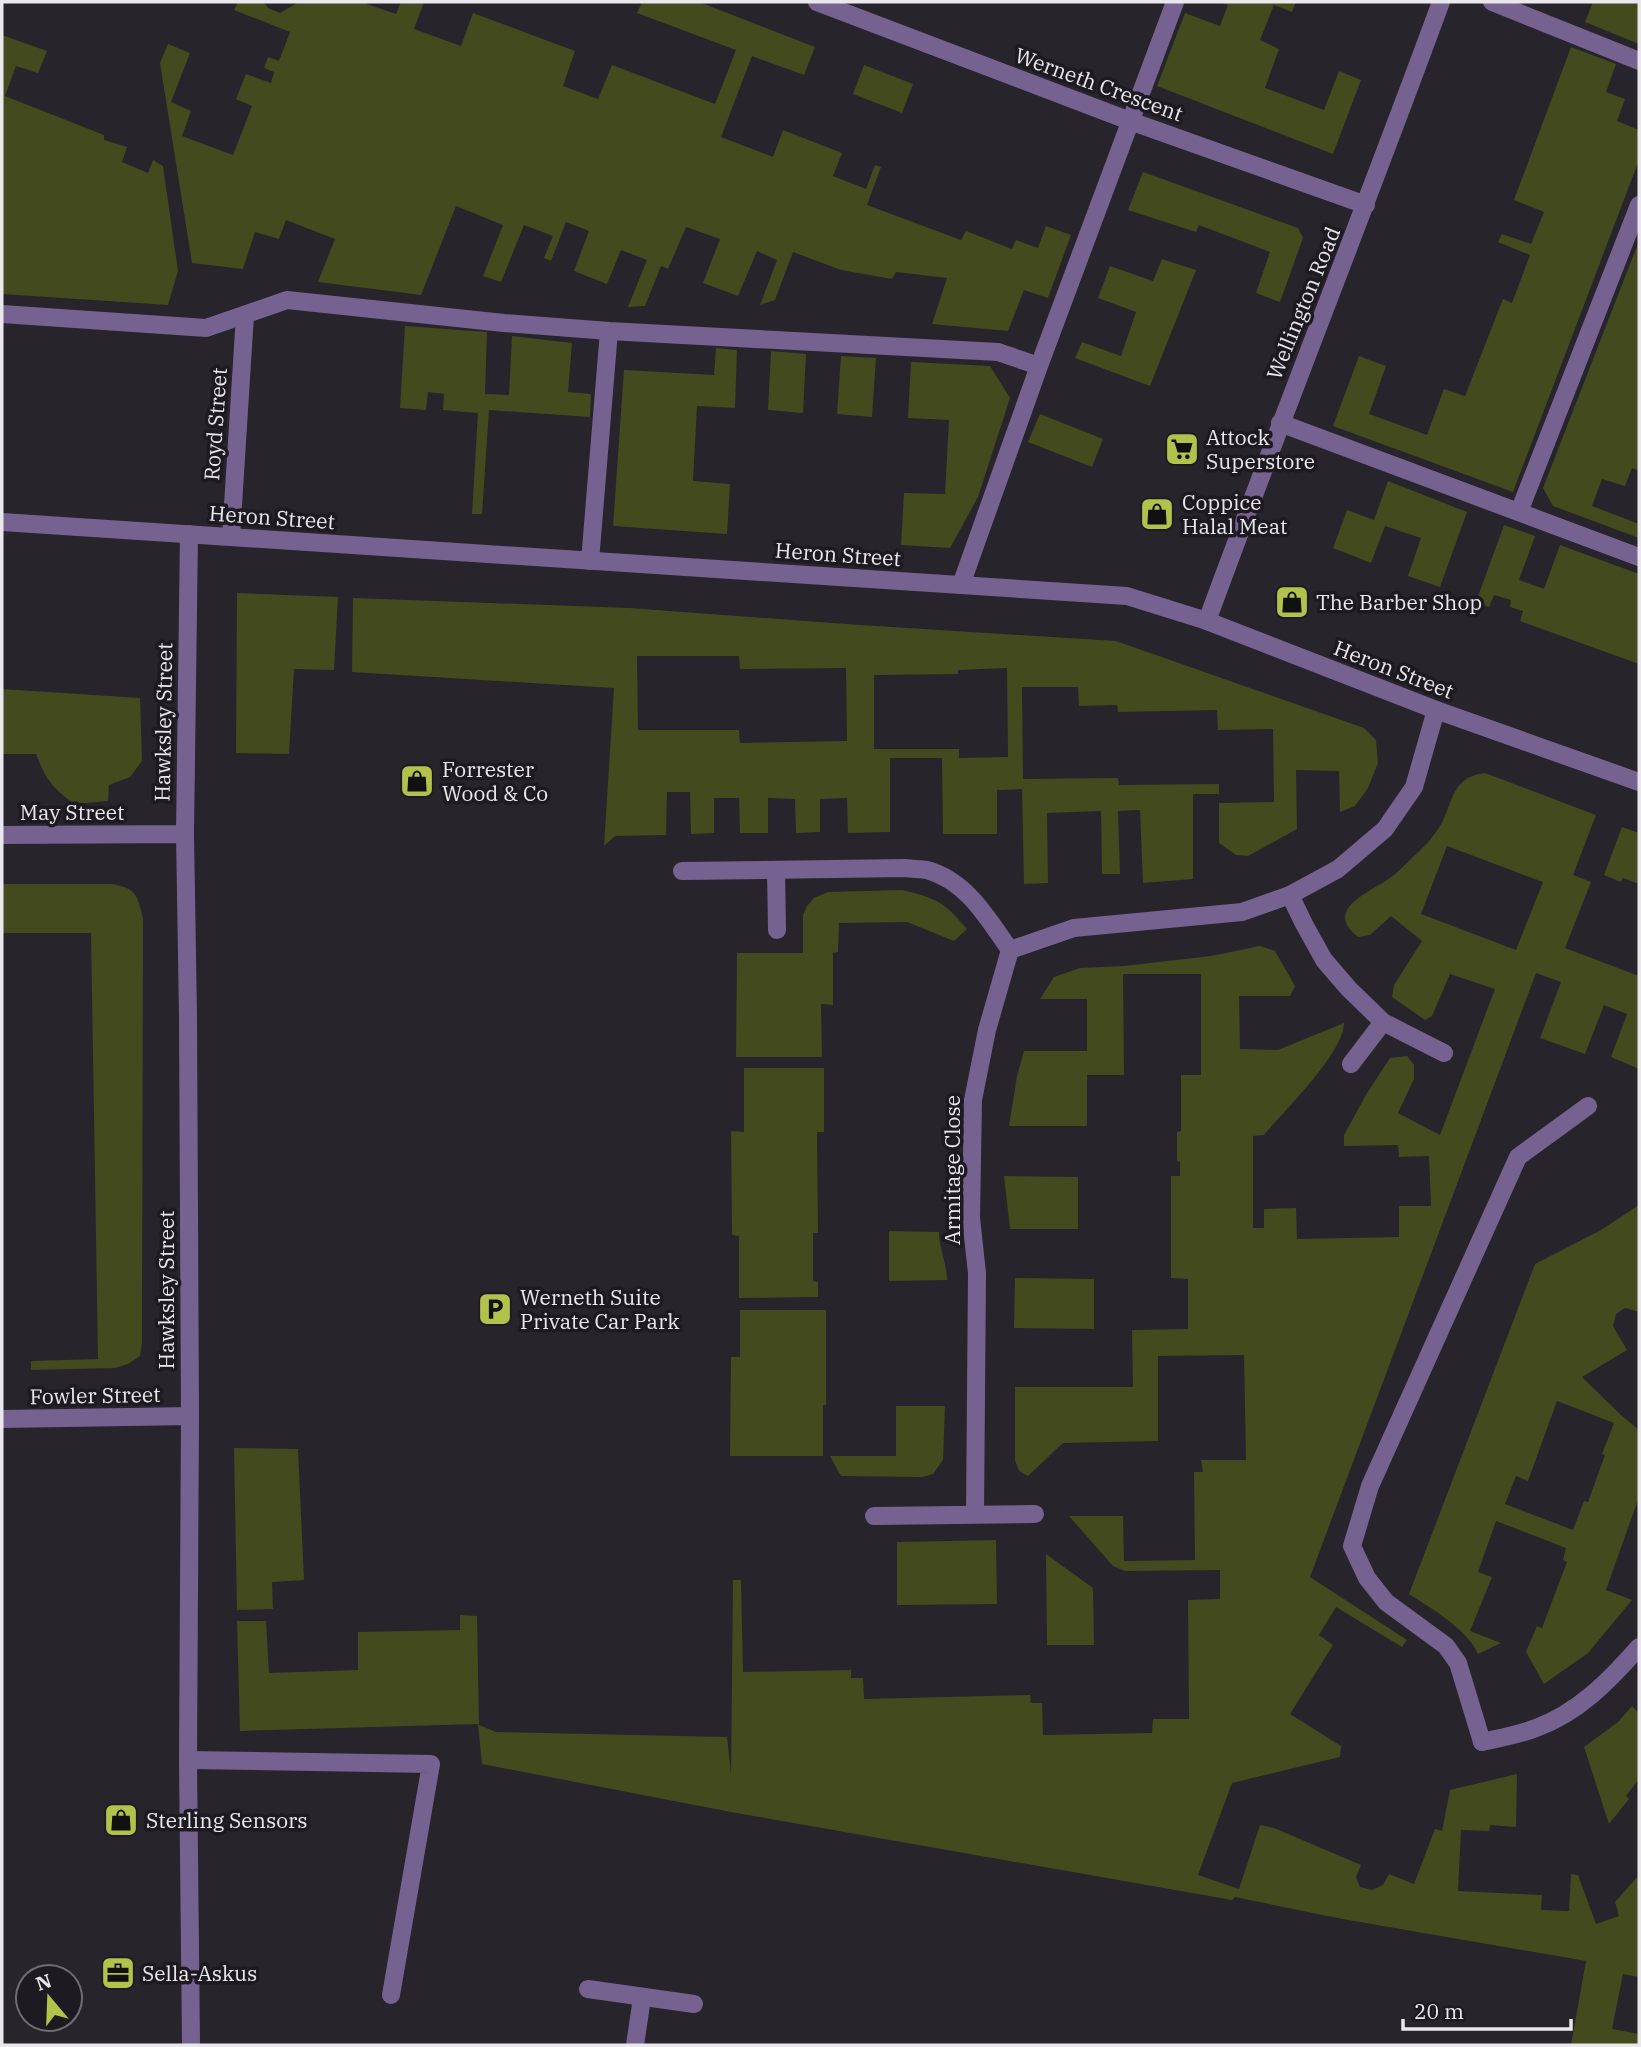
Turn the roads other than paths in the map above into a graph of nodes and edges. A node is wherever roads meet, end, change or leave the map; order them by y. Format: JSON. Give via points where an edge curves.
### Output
{"nodes":[{"id":1,"x":817,"y":2,"type":"edge"},
{"id":2,"x":1175,"y":2,"type":"edge"},
{"id":3,"x":1441,"y":2,"type":"edge"},
{"id":4,"x":1492,"y":2,"type":"edge"},
{"id":5,"x":1639,"y":61,"type":"edge"},
{"id":6,"x":1130,"y":121,"type":"junction"},
{"id":7,"x":1366,"y":205,"type":"junction"},
{"id":8,"x":1639,"y":205,"type":"edge"},
{"id":9,"x":2,"y":314,"type":"edge"},
{"id":10,"x":245,"y":315,"type":"junction"},
{"id":11,"x":609,"y":331,"type":"junction"},
{"id":12,"x":1039,"y":366,"type":"junction"},
{"id":13,"x":1280,"y":423,"type":"junction"},
{"id":14,"x":1519,"y":512,"type":"junction"},
{"id":15,"x":2,"y":522,"type":"edge"},
{"id":16,"x":189,"y":534,"type":"junction"},
{"id":17,"x":231,"y":537,"type":"junction"},
{"id":18,"x":1639,"y":556,"type":"edge"},
{"id":19,"x":590,"y":561,"type":"junction"},
{"id":20,"x":961,"y":584,"type":"junction"},
{"id":21,"x":1207,"y":621,"type":"junction"},
{"id":22,"x":1436,"y":710,"type":"junction"},
{"id":23,"x":1639,"y":782,"type":"edge"},
{"id":24,"x":185,"y":834,"type":"junction"},
{"id":25,"x":2,"y":835,"type":"edge"},
{"id":26,"x":776,"y":870,"type":"junction"},
{"id":27,"x":682,"y":871,"type":"dead end"},
{"id":28,"x":1290,"y":895,"type":"junction"},
{"id":29,"x":777,"y":930,"type":"dead end"},
{"id":30,"x":1010,"y":950,"type":"junction"},
{"id":31,"x":1383,"y":1021,"type":"junction"},
{"id":32,"x":1444,"y":1053,"type":"dead end"},
{"id":33,"x":1351,"y":1064,"type":"dead end"},
{"id":34,"x":1588,"y":1106,"type":"dead end"},
{"id":35,"x":190,"y":1416,"type":"junction"},
{"id":36,"x":2,"y":1419,"type":"edge"},
{"id":37,"x":975,"y":1514,"type":"junction"},
{"id":38,"x":1035,"y":1514,"type":"dead end"},
{"id":39,"x":874,"y":1516,"type":"dead end"},
{"id":40,"x":1639,"y":1647,"type":"edge"},
{"id":41,"x":188,"y":1760,"type":"junction"},
{"id":42,"x":587,"y":1989,"type":"dead end"},
{"id":43,"x":391,"y":1996,"type":"dead end"},
{"id":44,"x":642,"y":1998,"type":"junction"},
{"id":45,"x":694,"y":2004,"type":"dead end"},
{"id":46,"x":191,"y":2045,"type":"edge"},
{"id":47,"x":635,"y":2045,"type":"edge"}],
"edges":[{"from":1,"to":6,"type":"street","name":"Werneth Crescent"},
{"from":2,"to":6,"type":"street"},
{"from":3,"to":7,"type":"street","name":"Wellington Road"},
{"from":4,"to":5,"type":"street"},
{"from":6,"to":7,"type":"street","name":"Werneth Crescent"},
{"from":6,"to":12,"type":"street"},
{"from":7,"to":13,"type":"street","name":"Wellington Road"},
{"from":8,"to":14,"type":"street"},
{"from":9,"to":10,"type":"street","via":[[206,328]]},
{"from":10,"to":11,"type":"street","via":[[287,300]]},
{"from":10,"to":17,"type":"street","name":"Royd Street"},
{"from":11,"to":12,"type":"street","via":[[999,352]]},
{"from":11,"to":19,"type":"street"},
{"from":12,"to":20,"type":"street"},
{"from":13,"to":14,"type":"street"},
{"from":13,"to":21,"type":"street","name":"Wellington Road"},
{"from":14,"to":18,"type":"street"},
{"from":15,"to":16,"type":"street","name":"Heron Street"},
{"from":16,"to":17,"type":"street","name":"Heron Street"},
{"from":16,"to":24,"type":"street","name":"Hawksley Street"},
{"from":17,"to":19,"type":"street","name":"Heron Street"},
{"from":19,"to":20,"type":"street","name":"Heron Street"},
{"from":20,"to":21,"type":"street","name":"Heron Street","via":[[1127,596]]},
{"from":21,"to":22,"type":"street","name":"Heron Street"},
{"from":22,"to":23,"type":"street","name":"Heron Street"},
{"from":22,"to":28,"type":"street","via":[[1413,787],[1385,830],[1338,869]]},
{"from":24,"to":25,"type":"street","name":"May Street"},
{"from":24,"to":35,"type":"street","name":"Hawksley Street"},
{"from":26,"to":27,"type":"street"},
{"from":26,"to":29,"type":"street"},
{"from":26,"to":30,"type":"street","via":[[926,870],[972,897]]},
{"from":28,"to":30,"type":"street","via":[[1242,912],[1074,928]]},
{"from":28,"to":31,"type":"street","via":[[1324,960]]},
{"from":30,"to":37,"type":"street","name":"Armitage Close","via":[[973,1100]]},
{"from":31,"to":32,"type":"street"},
{"from":31,"to":33,"type":"street"},
{"from":34,"to":40,"type":"street","via":[[1518,1157],[1370,1486],[1352,1546],[1367,1578],[1386,1602],[1447,1646],[1458,1663],[1482,1742],[1538,1728],[1569,1712]]},
{"from":35,"to":36,"type":"street","name":"Fowler Street"},
{"from":35,"to":41,"type":"street","name":"Hawksley Street"},
{"from":37,"to":38,"type":"street"},
{"from":37,"to":39,"type":"street"},
{"from":41,"to":43,"type":"street","via":[[431,1764]]},
{"from":41,"to":46,"type":"street","name":"Hawksley Street"},
{"from":42,"to":44,"type":"street"},
{"from":44,"to":45,"type":"street"},
{"from":44,"to":47,"type":"street"}]}
